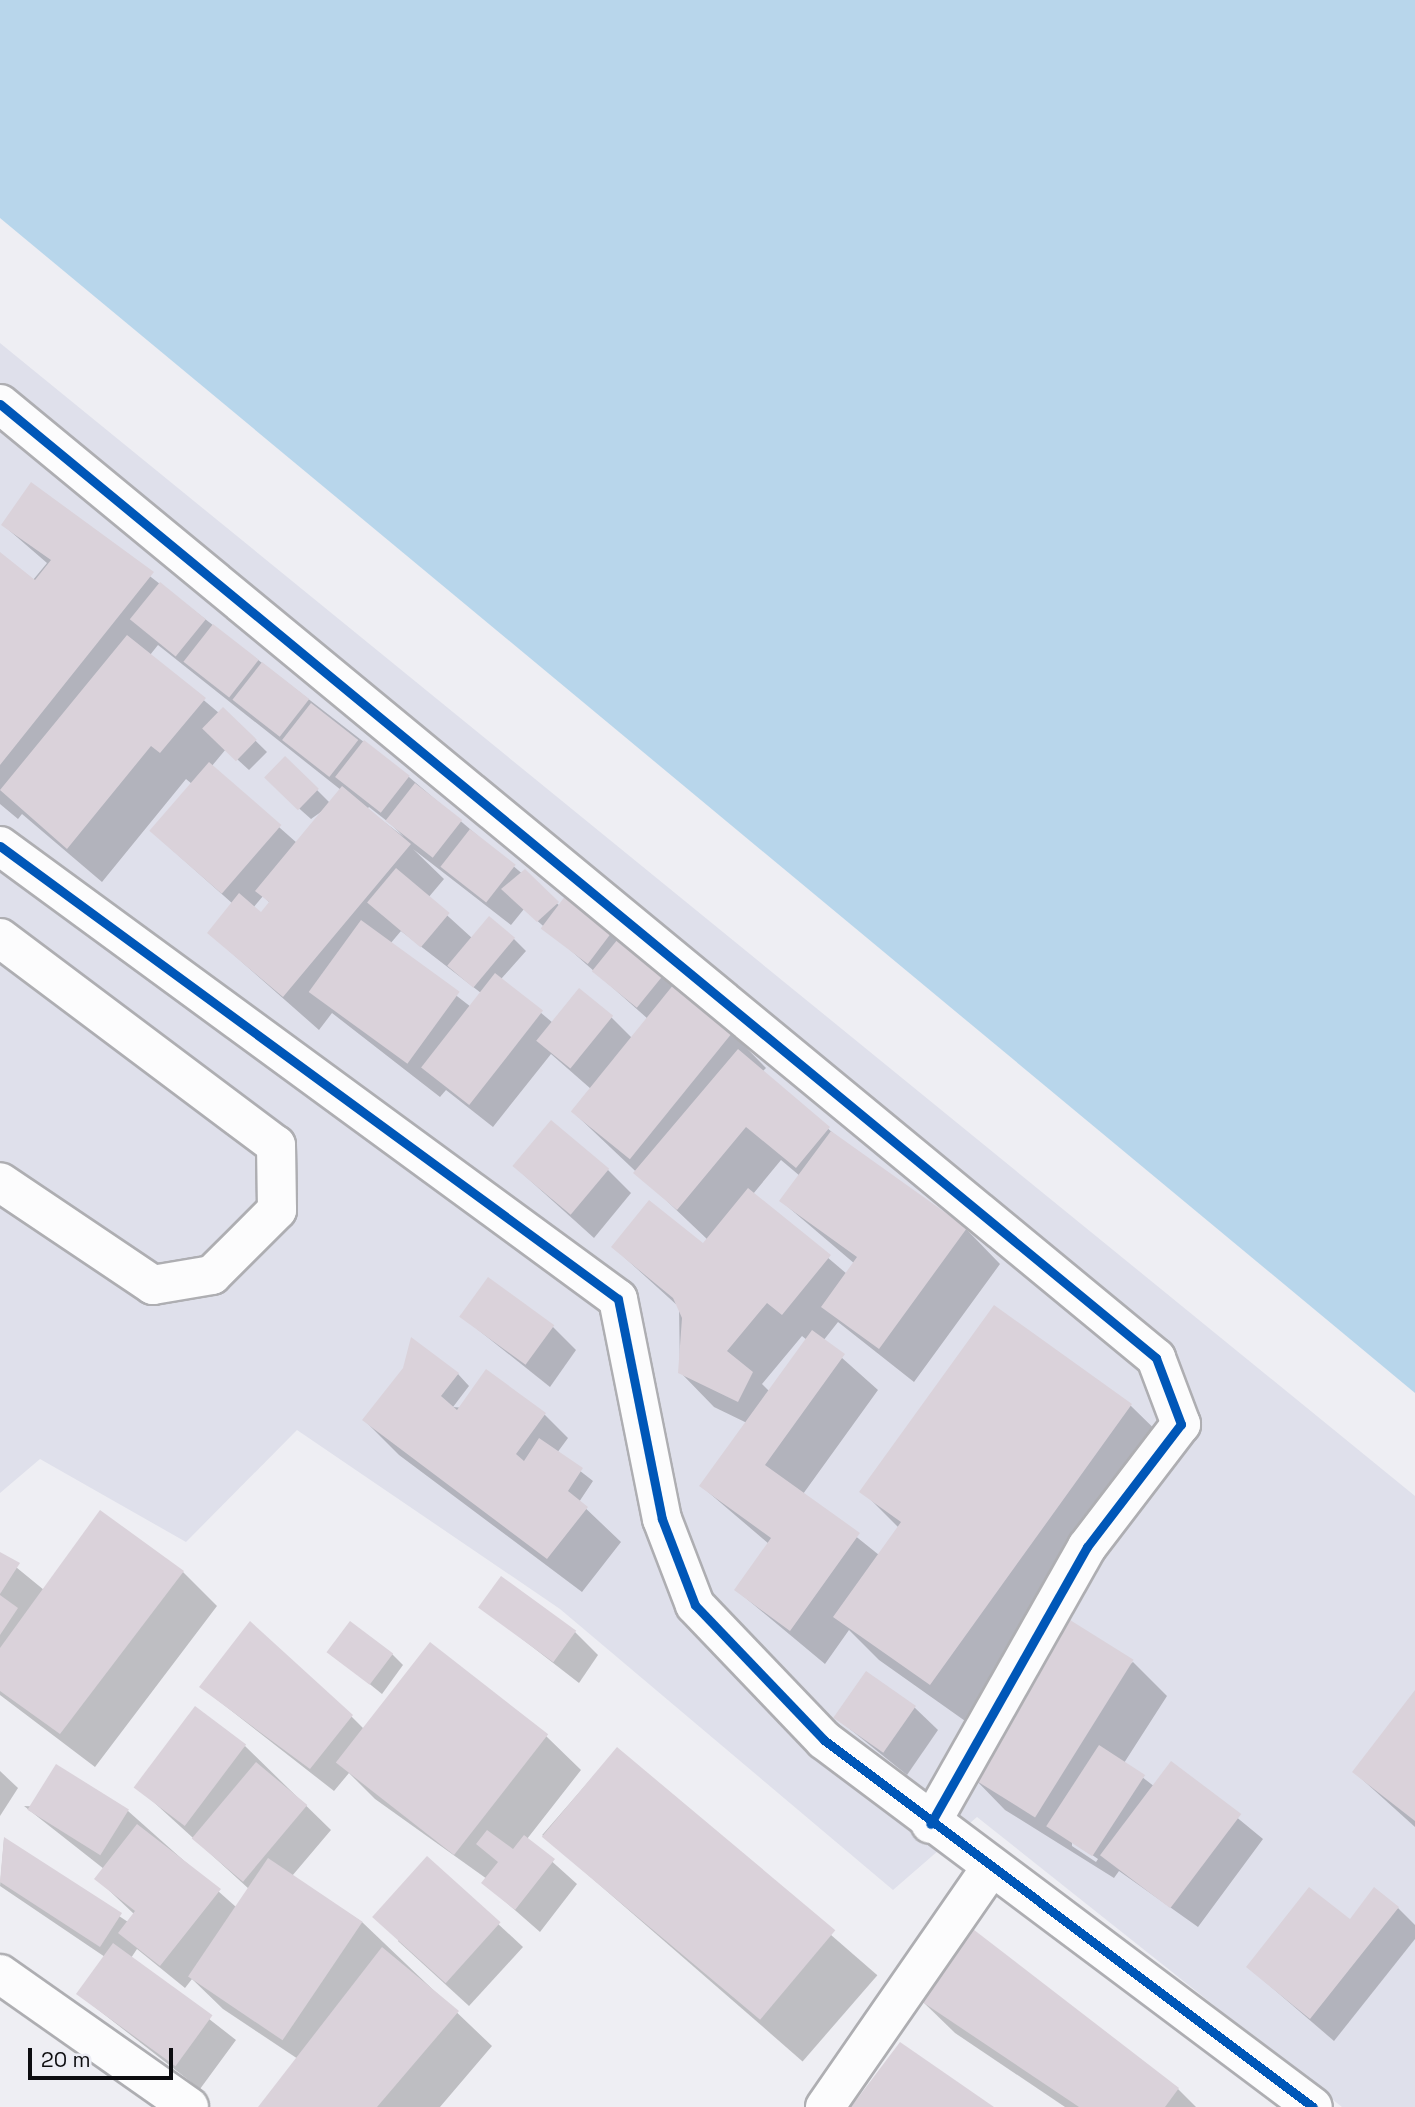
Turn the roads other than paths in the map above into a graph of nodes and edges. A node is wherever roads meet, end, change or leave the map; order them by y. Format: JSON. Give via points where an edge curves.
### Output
{"nodes":[{"id":1,"x":0,"y":404,"type":"edge"},
{"id":2,"x":0,"y":846,"type":"edge"},
{"id":3,"x":0,"y":938,"type":"edge"},
{"id":4,"x":0,"y":1182,"type":"edge"},
{"id":5,"x":930,"y":1824,"type":"junction"},
{"id":6,"x":990,"y":1869,"type":"junction"},
{"id":7,"x":0,"y":1974,"type":"edge"},
{"id":8,"x":189,"y":2107,"type":"edge"},
{"id":9,"x":825,"y":2107,"type":"edge"},
{"id":10,"x":1313,"y":2107,"type":"edge"}],
"edges":[{"from":1,"to":5,"type":"street","via":[[1156,1358],[1181,1424],[1087,1547]]},
{"from":2,"to":5,"type":"street","via":[[618,1299],[662,1519],[695,1605],[824,1740]]},
{"from":3,"to":4,"type":"street","via":[[276,1146],[277,1210],[212,1275],[153,1285]]},
{"from":5,"to":6,"type":"street"},
{"from":6,"to":9,"type":"street"},
{"from":6,"to":10,"type":"street"},
{"from":7,"to":8,"type":"street"}]}
